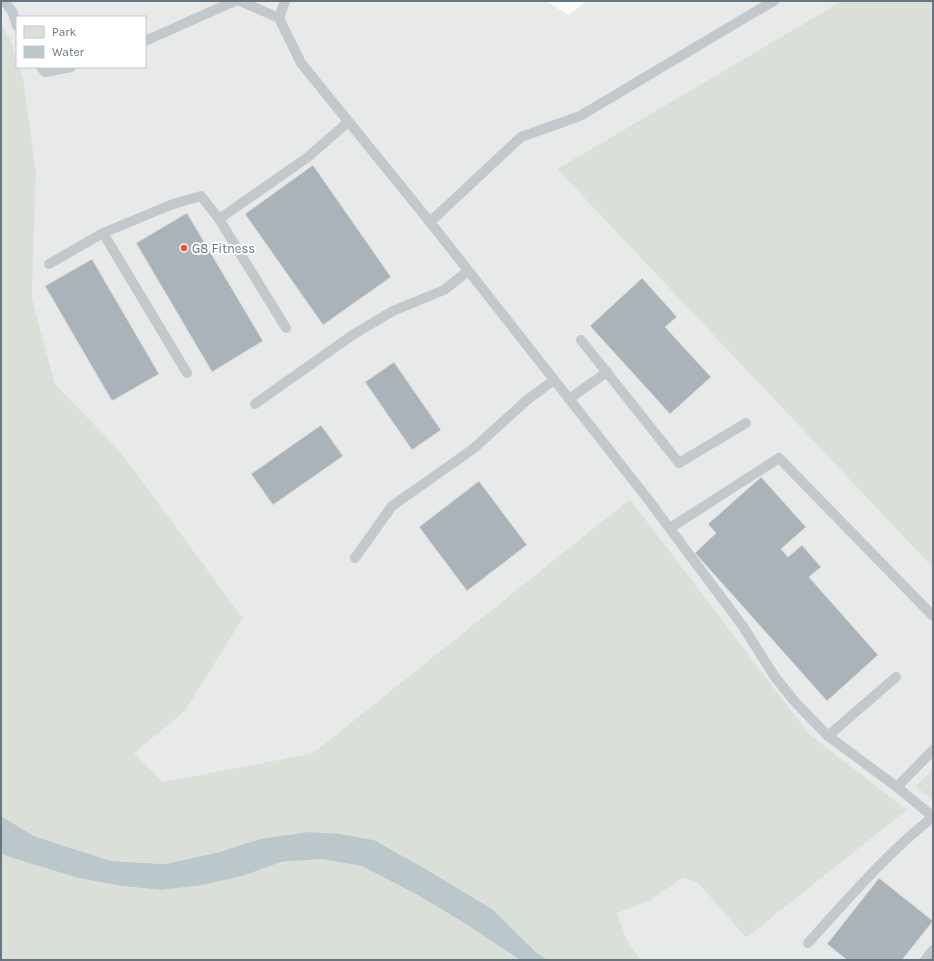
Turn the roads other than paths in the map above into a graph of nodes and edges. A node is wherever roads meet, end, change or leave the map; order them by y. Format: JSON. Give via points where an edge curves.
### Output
{"nodes":[{"id":1,"x":4,"y":1,"type":"edge"},
{"id":2,"x":235,"y":1,"type":"edge"},
{"id":3,"x":240,"y":1,"type":"edge"},
{"id":4,"x":285,"y":1,"type":"edge"},
{"id":5,"x":774,"y":1,"type":"edge"},
{"id":6,"x":279,"y":18,"type":"junction"},
{"id":7,"x":16,"y":23,"type":"edge"},
{"id":8,"x":146,"y":41,"type":"edge"},
{"id":9,"x":42,"y":68,"type":"edge"},
{"id":10,"x":66,"y":68,"type":"edge"},
{"id":11,"x":348,"y":122,"type":"junction"},
{"id":12,"x":219,"y":219,"type":"junction"},
{"id":13,"x":430,"y":222,"type":"junction"},
{"id":14,"x":103,"y":233,"type":"junction"},
{"id":15,"x":49,"y":264,"type":"dead end"},
{"id":16,"x":468,"y":271,"type":"junction"},
{"id":17,"x":286,"y":328,"type":"dead end"},
{"id":18,"x":581,"y":340,"type":"dead end"},
{"id":19,"x":607,"y":372,"type":"junction"},
{"id":20,"x":187,"y":373,"type":"dead end"},
{"id":21,"x":554,"y":380,"type":"junction"},
{"id":22,"x":569,"y":399,"type":"junction"},
{"id":23,"x":255,"y":404,"type":"dead end"},
{"id":24,"x":746,"y":423,"type":"dead end"},
{"id":25,"x":670,"y":528,"type":"junction"},
{"id":26,"x":355,"y":558,"type":"dead end"},
{"id":27,"x":933,"y":616,"type":"edge"},
{"id":28,"x":896,"y":677,"type":"dead end"},
{"id":29,"x":828,"y":736,"type":"junction"},
{"id":30,"x":933,"y":750,"type":"edge"},
{"id":31,"x":897,"y":786,"type":"junction"},
{"id":32,"x":808,"y":943,"type":"dead end"},
{"id":33,"x":933,"y":950,"type":"edge"},
{"id":34,"x":926,"y":960,"type":"edge"}],
"edges":[{"from":1,"to":7,"type":"lane","via":[[12,11]]},
{"from":2,"to":8,"type":"lane"},
{"from":3,"to":6,"type":"lane"},
{"from":4,"to":6,"type":"lane"},
{"from":5,"to":13,"type":"lane","via":[[580,116],[521,137]]},
{"from":6,"to":11,"type":"lane","via":[[301,63]]},
{"from":9,"to":10,"type":"lane","via":[[45,72]]},
{"from":11,"to":12,"type":"lane","via":[[308,157]]},
{"from":11,"to":13,"type":"lane"},
{"from":12,"to":14,"type":"lane","via":[[201,196],[173,204]]},
{"from":12,"to":17,"type":"lane"},
{"from":13,"to":16,"type":"lane"},
{"from":14,"to":15,"type":"lane"},
{"from":14,"to":20,"type":"lane"},
{"from":16,"to":21,"type":"lane"},
{"from":16,"to":23,"type":"lane","via":[[444,290],[393,311],[354,334]]},
{"from":18,"to":19,"type":"lane"},
{"from":19,"to":22,"type":"lane"},
{"from":19,"to":24,"type":"lane","via":[[679,463]]},
{"from":21,"to":22,"type":"lane"},
{"from":21,"to":26,"type":"lane","via":[[526,400],[473,449],[392,506]]},
{"from":22,"to":25,"type":"lane"},
{"from":25,"to":27,"type":"lane","via":[[779,458]]},
{"from":25,"to":29,"type":"lane","via":[[742,625],[775,677]]},
{"from":28,"to":29,"type":"lane"},
{"from":29,"to":31,"type":"lane"},
{"from":30,"to":31,"type":"lane"},
{"from":31,"to":32,"type":"lane","via":[[933,816],[880,863]]},
{"from":33,"to":34,"type":"lane"}]}
